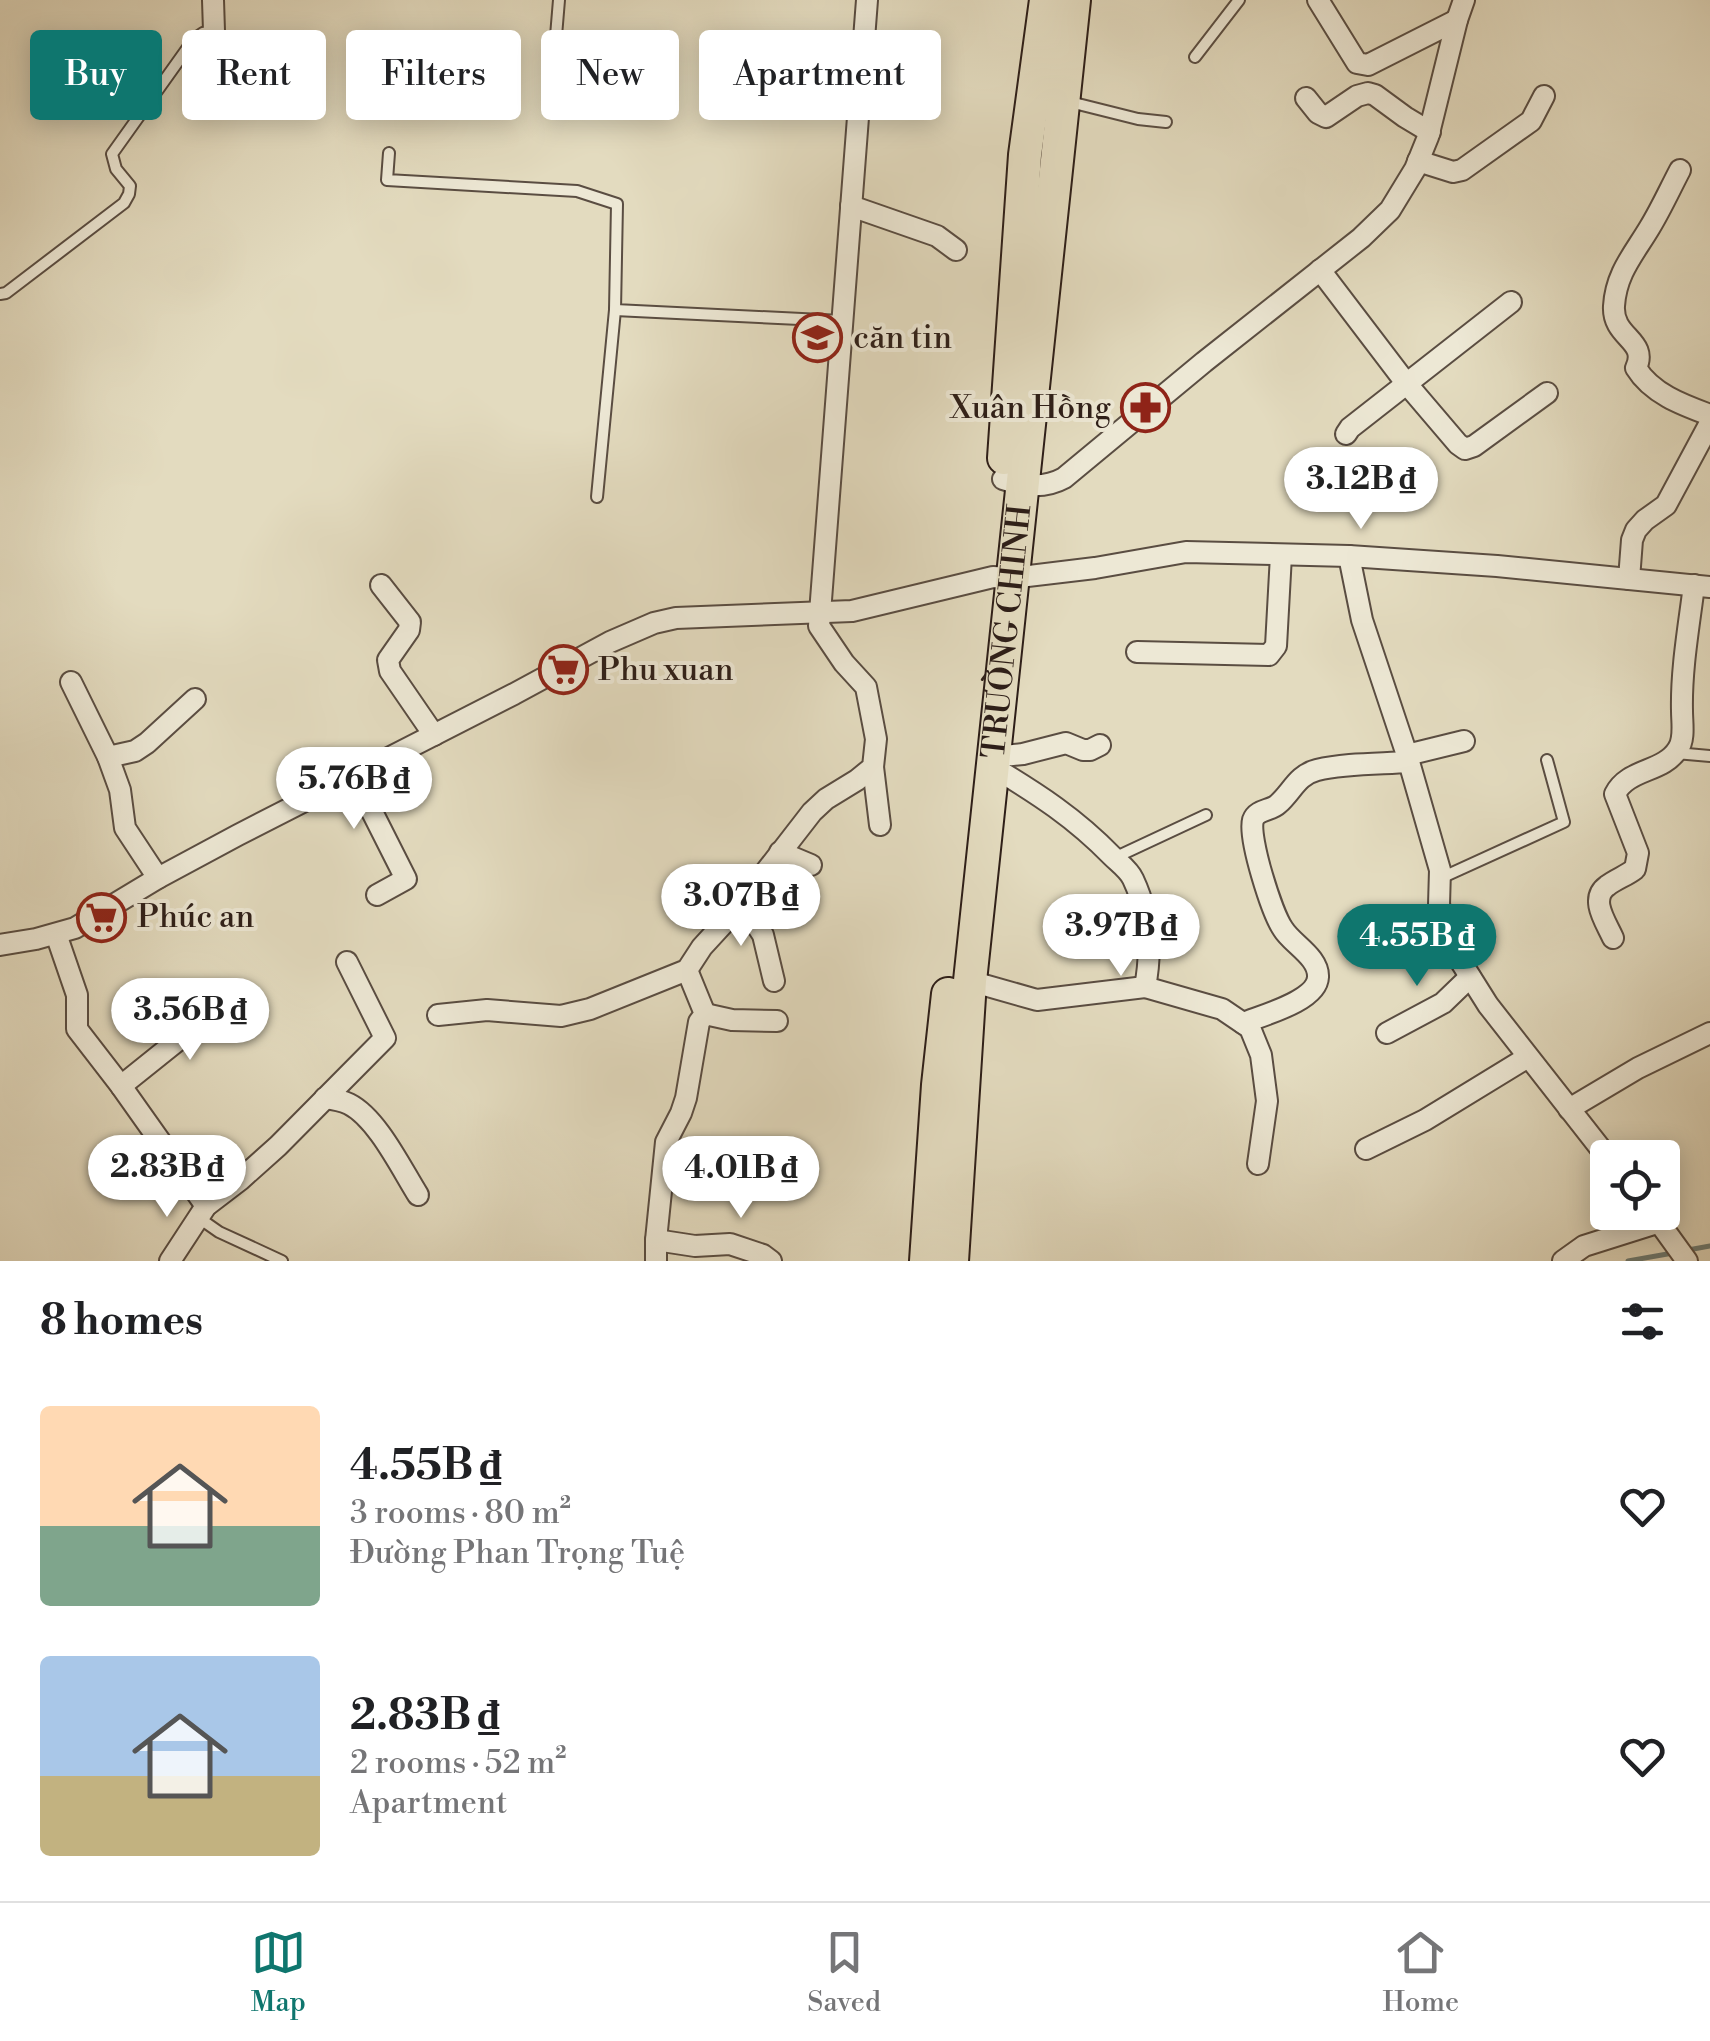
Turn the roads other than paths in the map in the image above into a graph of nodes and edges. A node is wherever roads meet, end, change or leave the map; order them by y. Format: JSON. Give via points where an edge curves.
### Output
{"nodes":[{"id":1,"x":213,"y":0,"type":"edge"},
{"id":2,"x":559,"y":0,"type":"edge"},
{"id":3,"x":867,"y":0,"type":"edge"},
{"id":4,"x":1046,"y":0,"type":"edge"},
{"id":5,"x":1074,"y":0,"type":"edge"},
{"id":6,"x":1239,"y":0,"type":"edge"},
{"id":7,"x":1318,"y":0,"type":"edge"},
{"id":8,"x":1460,"y":10,"type":"edge"},
{"id":9,"x":214,"y":30,"type":"edge"},
{"id":10,"x":556,"y":30,"type":"edge"},
{"id":11,"x":182,"y":55,"type":"edge"},
{"id":12,"x":1195,"y":57,"type":"dead end"},
{"id":13,"x":1362,"y":65,"type":"junction"},
{"id":14,"x":1368,"y":93,"type":"junction"},
{"id":15,"x":1544,"y":96,"type":"dead end"},
{"id":16,"x":1306,"y":98,"type":"dead end"},
{"id":17,"x":1064,"y":101,"type":"junction"},
{"id":18,"x":1166,"y":122,"type":"dead end"},
{"id":19,"x":1430,"y":132,"type":"junction"},
{"id":20,"x":388,"y":153,"type":"dead end"},
{"id":21,"x":1418,"y":160,"type":"junction"},
{"id":22,"x":1680,"y":170,"type":"dead end"},
{"id":23,"x":851,"y":206,"type":"junction"},
{"id":24,"x":956,"y":250,"type":"dead end"},
{"id":25,"x":1320,"y":270,"type":"junction"},
{"id":26,"x":0,"y":294,"type":"edge"},
{"id":27,"x":1512,"y":302,"type":"dead end"},
{"id":28,"x":615,"y":310,"type":"junction"},
{"id":29,"x":842,"y":321,"type":"junction"},
{"id":30,"x":1406,"y":383,"type":"junction"},
{"id":31,"x":1547,"y":394,"type":"dead end"},
{"id":32,"x":1710,"y":415,"type":"edge"},
{"id":33,"x":1710,"y":423,"type":"edge"},
{"id":34,"x":1346,"y":434,"type":"dead end"},
{"id":35,"x":1012,"y":482,"type":"junction"},
{"id":36,"x":598,"y":496,"type":"dead end"},
{"id":37,"x":1281,"y":555,"type":"junction"},
{"id":38,"x":1349,"y":556,"type":"junction"},
{"id":39,"x":1003,"y":578,"type":"junction"},
{"id":40,"x":1629,"y":579,"type":"junction"},
{"id":41,"x":381,"y":585,"type":"dead end"},
{"id":42,"x":1702,"y":586,"type":"edge"},
{"id":43,"x":820,"y":612,"type":"junction"},
{"id":44,"x":1137,"y":652,"type":"dead end"},
{"id":45,"x":71,"y":682,"type":"dead end"},
{"id":46,"x":195,"y":699,"type":"dead end"},
{"id":47,"x":434,"y":735,"type":"junction"},
{"id":48,"x":1464,"y":740,"type":"dead end"},
{"id":49,"x":1100,"y":745,"type":"dead end"},
{"id":50,"x":1676,"y":753,"type":"junction"},
{"id":51,"x":1710,"y":756,"type":"edge"},
{"id":52,"x":108,"y":758,"type":"junction"},
{"id":53,"x":1408,"y":758,"type":"junction"},
{"id":54,"x":1547,"y":760,"type":"dead end"},
{"id":55,"x":994,"y":762,"type":"junction"},
{"id":56,"x":873,"y":766,"type":"junction"},
{"id":57,"x":354,"y":776,"type":"junction"},
{"id":58,"x":1206,"y":815,"type":"dead end"},
{"id":59,"x":880,"y":824,"type":"dead end"},
{"id":60,"x":780,"y":852,"type":"junction"},
{"id":61,"x":1114,"y":858,"type":"junction"},
{"id":62,"x":811,"y":864,"type":"dead end"},
{"id":63,"x":158,"y":878,"type":"junction"},
{"id":64,"x":1440,"y":878,"type":"junction"},
{"id":65,"x":377,"y":895,"type":"dead end"},
{"id":66,"x":742,"y":903,"type":"junction"},
{"id":67,"x":56,"y":934,"type":"junction"},
{"id":68,"x":1613,"y":938,"type":"dead end"},
{"id":69,"x":0,"y":945,"type":"edge"},
{"id":70,"x":347,"y":962,"type":"dead end"},
{"id":71,"x":687,"y":970,"type":"junction"},
{"id":72,"x":1470,"y":977,"type":"junction"},
{"id":73,"x":774,"y":981,"type":"dead end"},
{"id":74,"x":970,"y":981,"type":"junction"},
{"id":75,"x":1146,"y":987,"type":"junction"},
{"id":76,"x":227,"y":1001,"type":"dead end"},
{"id":77,"x":704,"y":1014,"type":"junction"},
{"id":78,"x":438,"y":1016,"type":"dead end"},
{"id":79,"x":777,"y":1022,"type":"dead end"},
{"id":80,"x":1244,"y":1022,"type":"junction"},
{"id":81,"x":1387,"y":1033,"type":"dead end"},
{"id":82,"x":1710,"y":1033,"type":"edge"},
{"id":83,"x":1528,"y":1057,"type":"junction"},
{"id":84,"x":121,"y":1086,"type":"junction"},
{"id":85,"x":325,"y":1098,"type":"junction"},
{"id":86,"x":1568,"y":1109,"type":"junction"},
{"id":87,"x":1593,"y":1140,"type":"edge"},
{"id":88,"x":1366,"y":1148,"type":"dead end"},
{"id":89,"x":1258,"y":1164,"type":"dead end"},
{"id":90,"x":418,"y":1194,"type":"dead end"},
{"id":91,"x":202,"y":1212,"type":"junction"},
{"id":92,"x":1624,"y":1230,"type":"edge"},
{"id":93,"x":1665,"y":1230,"type":"edge"},
{"id":94,"x":656,"y":1251,"type":"edge"},
{"id":95,"x":170,"y":1261,"type":"edge"},
{"id":96,"x":282,"y":1261,"type":"edge"},
{"id":97,"x":771,"y":1261,"type":"edge"},
{"id":98,"x":926,"y":1261,"type":"edge"},
{"id":99,"x":952,"y":1261,"type":"edge"},
{"id":100,"x":1563,"y":1261,"type":"edge"},
{"id":101,"x":1687,"y":1261,"type":"edge"}],
"edges":[{"from":1,"to":9,"type":"street"},
{"from":2,"to":10,"type":"lane"},
{"from":3,"to":23,"type":"street"},
{"from":4,"to":35,"type":"highway","name":"TRƯỜNG CHINH","via":[[1025,156]]},
{"from":5,"to":17,"type":"highway","name":"TRƯỜNG CHINH"},
{"from":6,"to":12,"type":"lane"},
{"from":7,"to":13,"type":"street"},
{"from":8,"to":13,"type":"street"},
{"from":8,"to":19,"type":"street"},
{"from":11,"to":26,"type":"lane","via":[[112,154],[130,186],[124,203]]},
{"from":13,"to":14,"type":"street"},
{"from":14,"to":16,"type":"street","via":[[1326,118]]},
{"from":14,"to":19,"type":"street"},
{"from":15,"to":21,"type":"street","via":[[1532,121],[1462,170]]},
{"from":17,"to":18,"type":"lane"},
{"from":17,"to":35,"type":"highway","name":"TRƯỜNG CHINH"},
{"from":19,"to":21,"type":"street"},
{"from":20,"to":28,"type":"lane","via":[[387,180],[577,191],[617,204]]},
{"from":21,"to":25,"type":"street","via":[[1390,210]]},
{"from":22,"to":32,"type":"street","via":[[1620,274],[1613,310],[1640,352],[1639,374],[1667,397]]},
{"from":23,"to":24,"type":"street","via":[[937,236]]},
{"from":23,"to":29,"type":"street"},
{"from":25,"to":30,"type":"street"},
{"from":25,"to":35,"type":"street","via":[[1064,478],[1045,486]]},
{"from":27,"to":30,"type":"street"},
{"from":28,"to":29,"type":"lane"},
{"from":28,"to":36,"type":"lane"},
{"from":29,"to":43,"type":"street"},
{"from":30,"to":31,"type":"street","via":[[1465,449]]},
{"from":30,"to":34,"type":"street"},
{"from":33,"to":40,"type":"street","via":[[1666,505],[1636,530]]},
{"from":35,"to":39,"type":"highway","name":"TRƯỜNG CHINH"},
{"from":37,"to":38,"type":"street"},
{"from":37,"to":39,"type":"street","via":[[1186,552]]},
{"from":37,"to":44,"type":"street","via":[[1270,655]]},
{"from":38,"to":40,"type":"street"},
{"from":38,"to":53,"type":"street","via":[[1362,620]]},
{"from":39,"to":43,"type":"street"},
{"from":39,"to":55,"type":"highway","name":"TRƯỜNG CHINH"},
{"from":39,"to":98,"type":"highway","name":"TRƯỜNG CHINH","via":[[938,1085]]},
{"from":40,"to":42,"type":"street"},
{"from":41,"to":47,"type":"street","via":[[410,622],[388,660],[390,672]]},
{"from":42,"to":50,"type":"street"},
{"from":43,"to":47,"type":"street","via":[[654,623]]},
{"from":43,"to":56,"type":"street","via":[[820,626],[866,687],[876,739]]},
{"from":45,"to":52,"type":"street"},
{"from":46,"to":52,"type":"street","via":[[148,743]]},
{"from":47,"to":57,"type":"street"},
{"from":48,"to":53,"type":"street"},
{"from":49,"to":55,"type":"street","via":[[1083,750],[1066,743]]},
{"from":50,"to":51,"type":"lane"},
{"from":50,"to":68,"type":"street","via":[[1622,782],[1615,794],[1638,852],[1635,868],[1599,894]]},
{"from":52,"to":63,"type":"street","via":[[125,828]]},
{"from":53,"to":64,"type":"street"},
{"from":53,"to":80,"type":"street","via":[[1316,770],[1294,783],[1278,805],[1256,814],[1268,898],[1318,980],[1303,999]]},
{"from":54,"to":64,"type":"lane","via":[[1564,822]]},
{"from":55,"to":61,"type":"street"},
{"from":55,"to":74,"type":"highway","name":"TRƯỜNG CHINH"},
{"from":56,"to":59,"type":"street"},
{"from":56,"to":60,"type":"street","via":[[826,799]]},
{"from":57,"to":63,"type":"street"},
{"from":57,"to":65,"type":"street","via":[[406,879]]},
{"from":58,"to":61,"type":"lane"},
{"from":60,"to":62,"type":"street"},
{"from":60,"to":66,"type":"street"},
{"from":61,"to":75,"type":"street","via":[[1132,875],[1144,910]]},
{"from":63,"to":67,"type":"street"},
{"from":64,"to":72,"type":"street","via":[[1441,916]]},
{"from":66,"to":71,"type":"street"},
{"from":66,"to":73,"type":"street","via":[[763,935]]},
{"from":67,"to":69,"type":"street"},
{"from":67,"to":84,"type":"street","via":[[76,995],[77,1029]]},
{"from":70,"to":85,"type":"street","via":[[385,1038]]},
{"from":71,"to":77,"type":"street"},
{"from":71,"to":78,"type":"street","via":[[561,1016],[487,1010]]},
{"from":72,"to":81,"type":"street","via":[[1442,1003]]},
{"from":72,"to":83,"type":"street"},
{"from":74,"to":75,"type":"street","via":[[1037,1000]]},
{"from":74,"to":99,"type":"highway","name":"TRƯỜNG CHINH"},
{"from":75,"to":80,"type":"street"},
{"from":76,"to":84,"type":"street"},
{"from":77,"to":79,"type":"street"},
{"from":77,"to":94,"type":"street","via":[[686,1098],[666,1142]]},
{"from":80,"to":89,"type":"street","via":[[1266,1081]]},
{"from":82,"to":86,"type":"street"},
{"from":83,"to":86,"type":"street"},
{"from":83,"to":88,"type":"street"},
{"from":84,"to":91,"type":"street"},
{"from":85,"to":90,"type":"street","via":[[348,1103],[363,1116]]},
{"from":85,"to":91,"type":"street"},
{"from":86,"to":87,"type":"street"},
{"from":91,"to":95,"type":"street"},
{"from":91,"to":96,"type":"lane","via":[[219,1232]]},
{"from":92,"to":100,"type":"street"},
{"from":93,"to":101,"type":"street"},
{"from":94,"to":97,"type":"street","via":[[730,1244]]}]}
